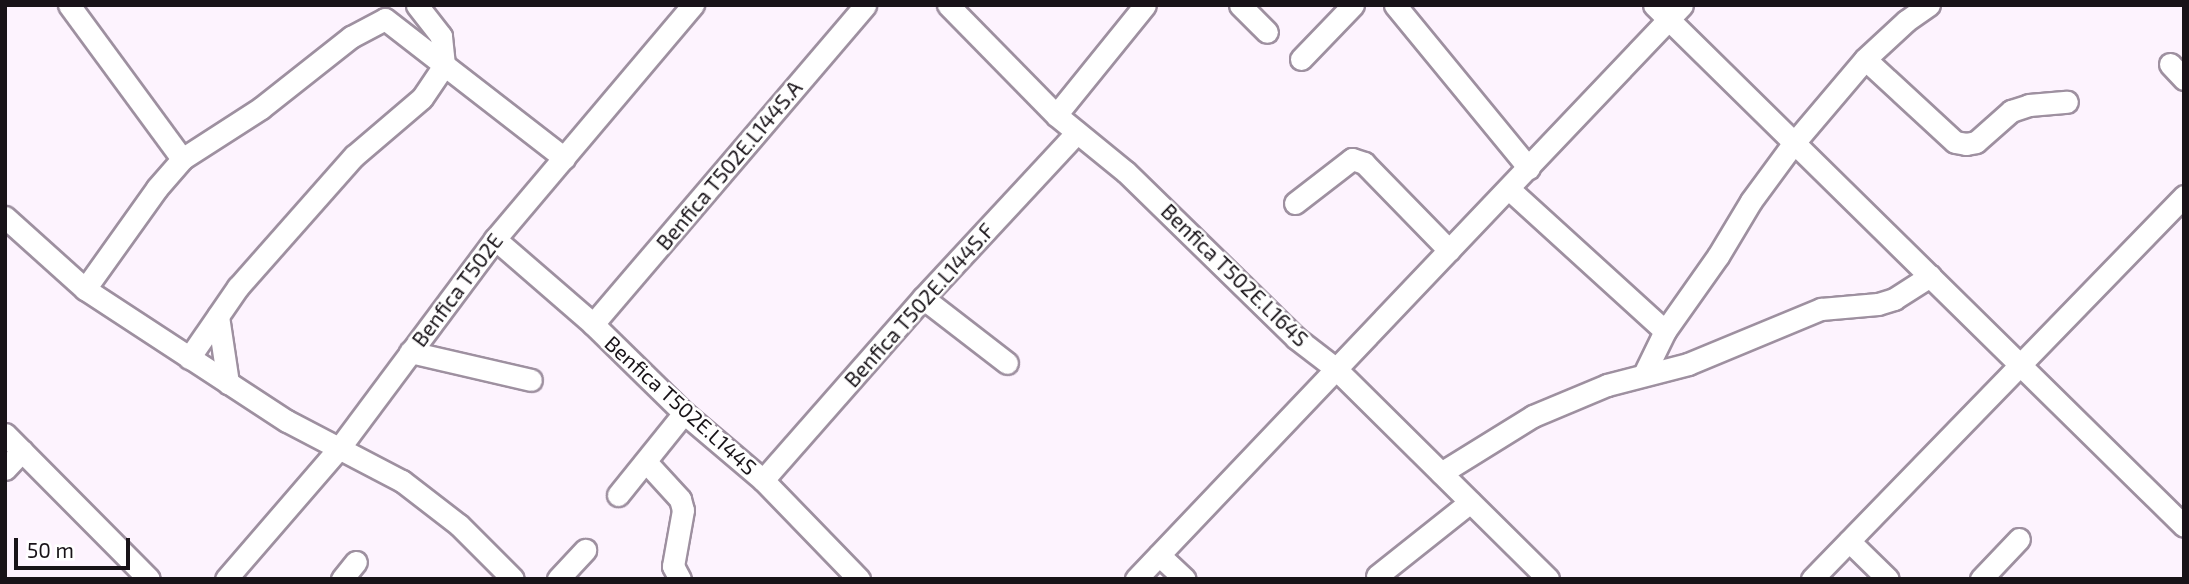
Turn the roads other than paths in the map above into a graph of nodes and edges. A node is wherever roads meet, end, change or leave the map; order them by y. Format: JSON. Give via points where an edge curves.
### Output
{"nodes":[{"id":1,"x":69,"y":5,"type":"edge"},
{"id":2,"x":417,"y":5,"type":"edge"},
{"id":3,"x":693,"y":5,"type":"edge"},
{"id":4,"x":865,"y":5,"type":"edge"},
{"id":5,"x":948,"y":5,"type":"edge"},
{"id":6,"x":1145,"y":5,"type":"edge"},
{"id":7,"x":1240,"y":5,"type":"edge"},
{"id":8,"x":1353,"y":5,"type":"edge"},
{"id":9,"x":1395,"y":5,"type":"edge"},
{"id":10,"x":1929,"y":5,"type":"edge"},
{"id":11,"x":1668,"y":10,"type":"edge"},
{"id":12,"x":378,"y":12,"type":"edge"},
{"id":13,"x":1267,"y":32,"type":"dead end"},
{"id":14,"x":1301,"y":59,"type":"dead end"},
{"id":15,"x":1865,"y":59,"type":"junction"},
{"id":16,"x":444,"y":65,"type":"junction"},
{"id":17,"x":2067,"y":102,"type":"dead end"},
{"id":18,"x":1056,"y":115,"type":"junction"},
{"id":19,"x":1077,"y":132,"type":"junction"},
{"id":20,"x":1793,"y":144,"type":"junction"},
{"id":21,"x":564,"y":158,"type":"junction"},
{"id":22,"x":183,"y":159,"type":"junction"},
{"id":23,"x":1529,"y":168,"type":"junction"},
{"id":24,"x":1509,"y":189,"type":"junction"},
{"id":25,"x":2184,"y":196,"type":"edge"},
{"id":26,"x":1296,"y":203,"type":"dead end"},
{"id":27,"x":5,"y":217,"type":"edge"},
{"id":28,"x":495,"y":239,"type":"junction"},
{"id":29,"x":1449,"y":250,"type":"junction"},
{"id":30,"x":1930,"y":276,"type":"junction"},
{"id":31,"x":85,"y":289,"type":"junction"},
{"id":32,"x":923,"y":298,"type":"junction"},
{"id":33,"x":218,"y":316,"type":"junction"},
{"id":34,"x":593,"y":324,"type":"junction"},
{"id":35,"x":1665,"y":331,"type":"junction"},
{"id":36,"x":410,"y":352,"type":"junction"},
{"id":37,"x":189,"y":358,"type":"junction"},
{"id":38,"x":1007,"y":363,"type":"dead end"},
{"id":39,"x":2019,"y":367,"type":"junction"},
{"id":40,"x":1335,"y":368,"type":"junction"},
{"id":41,"x":1644,"y":374,"type":"junction"},
{"id":42,"x":531,"y":380,"type":"dead end"},
{"id":43,"x":228,"y":383,"type":"junction"},
{"id":44,"x":684,"y":413,"type":"junction"},
{"id":45,"x":5,"y":434,"type":"edge"},
{"id":46,"x":340,"y":447,"type":"junction"},
{"id":47,"x":22,"y":451,"type":"junction"},
{"id":48,"x":647,"y":463,"type":"junction"},
{"id":49,"x":5,"y":469,"type":"edge"},
{"id":50,"x":1441,"y":473,"type":"junction"},
{"id":51,"x":763,"y":480,"type":"junction"},
{"id":52,"x":618,"y":495,"type":"dead end"},
{"id":53,"x":1470,"y":502,"type":"junction"},
{"id":54,"x":2184,"y":526,"type":"edge"},
{"id":55,"x":2019,"y":539,"type":"dead end"},
{"id":56,"x":1849,"y":541,"type":"junction"},
{"id":57,"x":585,"y":550,"type":"dead end"},
{"id":58,"x":1159,"y":555,"type":"junction"},
{"id":59,"x":356,"y":562,"type":"dead end"},
{"id":60,"x":676,"y":573,"type":"edge"},
{"id":61,"x":1377,"y":578,"type":"edge"},
{"id":62,"x":149,"y":579,"type":"edge"},
{"id":63,"x":226,"y":579,"type":"edge"},
{"id":64,"x":342,"y":579,"type":"edge"},
{"id":65,"x":513,"y":579,"type":"edge"},
{"id":66,"x":558,"y":579,"type":"edge"},
{"id":67,"x":859,"y":579,"type":"edge"},
{"id":68,"x":1136,"y":579,"type":"edge"},
{"id":69,"x":1185,"y":579,"type":"edge"},
{"id":70,"x":1548,"y":579,"type":"edge"},
{"id":71,"x":1812,"y":579,"type":"edge"},
{"id":72,"x":1888,"y":579,"type":"edge"},
{"id":73,"x":1981,"y":579,"type":"edge"}],
"edges":[{"from":1,"to":22,"type":"street"},
{"from":2,"to":16,"type":"street","via":[[441,36]]},
{"from":3,"to":21,"type":"street","name":"Benfica T502E"},
{"from":4,"to":34,"type":"street","name":"Benfica T502E.L144S.A"},
{"from":5,"to":18,"type":"street","name":"Benfica T502E.L164S"},
{"from":6,"to":18,"type":"street"},
{"from":7,"to":13,"type":"street"},
{"from":8,"to":14,"type":"street"},
{"from":9,"to":23,"type":"street"},
{"from":10,"to":15,"type":"street"},
{"from":11,"to":20,"type":"street"},
{"from":11,"to":23,"type":"street"},
{"from":12,"to":16,"type":"street"},
{"from":12,"to":22,"type":"street","via":[[261,108]]},
{"from":15,"to":17,"type":"street","via":[[1955,142],[1966,145],[1976,142],[2011,111]]},
{"from":15,"to":20,"type":"street"},
{"from":16,"to":21,"type":"street"},
{"from":16,"to":33,"type":"street","via":[[422,98],[354,156],[238,286]]},
{"from":18,"to":19,"type":"street","name":"Benfica T502E.L164S"},
{"from":19,"to":32,"type":"street","name":"Benfica T502E.L144S.F"},
{"from":19,"to":40,"type":"street","name":"Benfica T502E.L164S","via":[[1168,211],[1296,338]]},
{"from":20,"to":30,"type":"street"},
{"from":20,"to":35,"type":"street"},
{"from":21,"to":28,"type":"street","name":"Benfica T502E"},
{"from":22,"to":31,"type":"street"},
{"from":23,"to":24,"type":"street"},
{"from":24,"to":29,"type":"street"},
{"from":24,"to":35,"type":"street"},
{"from":25,"to":39,"type":"street"},
{"from":26,"to":29,"type":"street","via":[[1352,159],[1364,163]]},
{"from":27,"to":31,"type":"street"},
{"from":28,"to":34,"type":"street","name":"Benfica T502E.L144S"},
{"from":28,"to":36,"type":"street","name":"Benfica T502E"},
{"from":29,"to":40,"type":"street"},
{"from":30,"to":39,"type":"street"},
{"from":30,"to":41,"type":"street","via":[[1894,299],[1821,309],[1688,364]]},
{"from":31,"to":37,"type":"street"},
{"from":32,"to":38,"type":"street"},
{"from":32,"to":51,"type":"street","name":"Benfica T502E.L144S.F"},
{"from":33,"to":37,"type":"street"},
{"from":33,"to":43,"type":"street"},
{"from":34,"to":44,"type":"street","name":"Benfica T502E.L144S"},
{"from":35,"to":41,"type":"street"},
{"from":36,"to":42,"type":"street"},
{"from":36,"to":46,"type":"street","name":"Benfica T502E"},
{"from":37,"to":43,"type":"street"},
{"from":39,"to":54,"type":"street"},
{"from":39,"to":56,"type":"street"},
{"from":40,"to":50,"type":"street","name":"Benfica T502E.L164S"},
{"from":40,"to":58,"type":"street"},
{"from":41,"to":50,"type":"street","via":[[1533,416]]},
{"from":43,"to":46,"type":"street","via":[[287,421]]},
{"from":44,"to":48,"type":"street"},
{"from":44,"to":51,"type":"street","name":"Benfica T502E.L144S"},
{"from":45,"to":47,"type":"street"},
{"from":46,"to":63,"type":"street","name":"Benfica T502E"},
{"from":46,"to":65,"type":"street","via":[[402,481]]},
{"from":47,"to":49,"type":"street"},
{"from":47,"to":62,"type":"street"},
{"from":48,"to":52,"type":"street"},
{"from":48,"to":60,"type":"street","via":[[680,499],[683,510]]},
{"from":50,"to":53,"type":"street","name":"Benfica T502E.L164S"},
{"from":51,"to":67,"type":"street","name":"Benfica T502E.L144S"},
{"from":53,"to":61,"type":"street"},
{"from":53,"to":70,"type":"street","name":"Benfica T502E.L164S"},
{"from":55,"to":73,"type":"street"},
{"from":56,"to":71,"type":"street"},
{"from":56,"to":72,"type":"street"},
{"from":57,"to":66,"type":"street"},
{"from":58,"to":68,"type":"street"},
{"from":58,"to":69,"type":"street"},
{"from":59,"to":64,"type":"street"}]}
